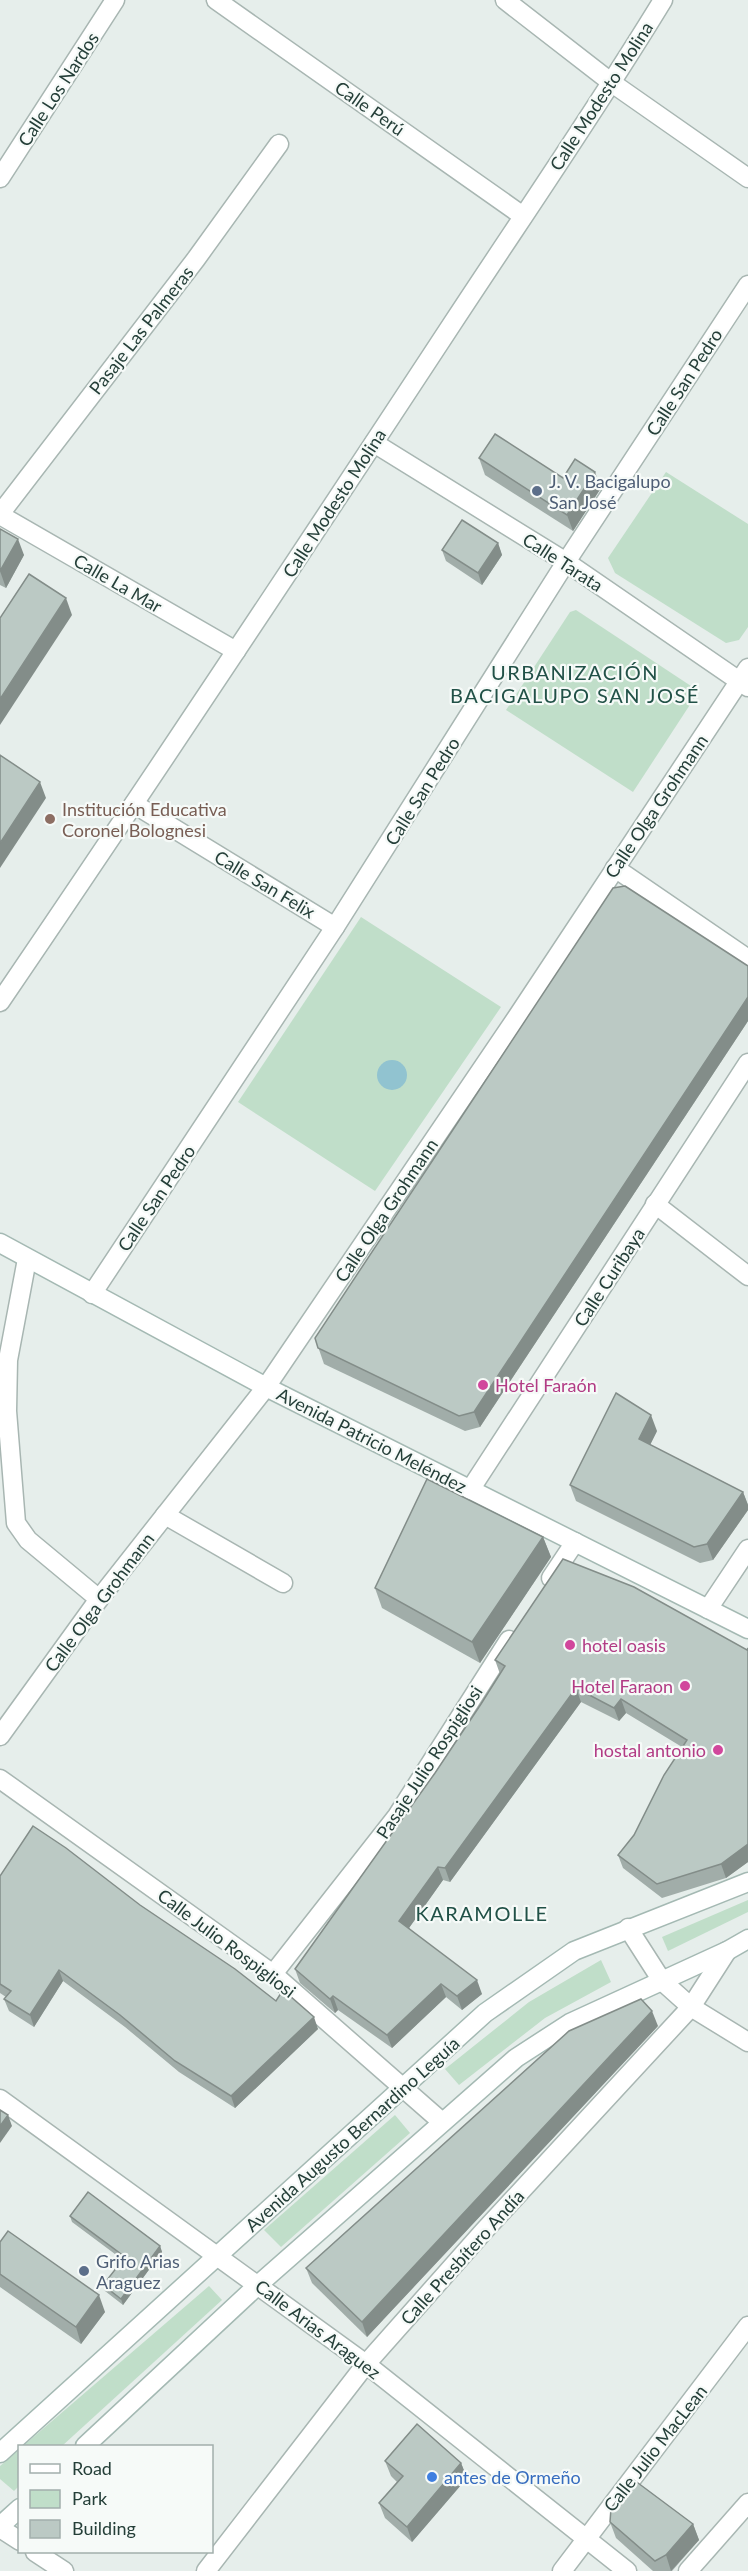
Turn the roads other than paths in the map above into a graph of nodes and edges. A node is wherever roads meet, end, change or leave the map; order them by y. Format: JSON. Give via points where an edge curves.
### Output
{"nodes":[{"id":1,"x":116,"y":0,"type":"edge"},
{"id":2,"x":216,"y":0,"type":"edge"},
{"id":3,"x":505,"y":0,"type":"edge"},
{"id":4,"x":663,"y":0,"type":"edge"},
{"id":5,"x":242,"y":7,"type":"edge"},
{"id":6,"x":612,"y":83,"type":"junction"},
{"id":7,"x":279,"y":144,"type":"dead end"},
{"id":8,"x":6,"y":157,"type":"edge"},
{"id":9,"x":0,"y":178,"type":"edge"},
{"id":10,"x":748,"y":178,"type":"edge"},
{"id":11,"x":523,"y":216,"type":"junction"},
{"id":12,"x":748,"y":285,"type":"edge"},
{"id":13,"x":374,"y":443,"type":"junction"},
{"id":14,"x":0,"y":514,"type":"edge"},
{"id":15,"x":566,"y":562,"type":"junction"},
{"id":16,"x":236,"y":651,"type":"junction"},
{"id":17,"x":745,"y":679,"type":"edge"},
{"id":18,"x":134,"y":804,"type":"junction"},
{"id":19,"x":615,"y":868,"type":"junction"},
{"id":20,"x":335,"y":927,"type":"junction"},
{"id":21,"x":748,"y":959,"type":"edge"},
{"id":22,"x":0,"y":1002,"type":"edge"},
{"id":23,"x":748,"y":1063,"type":"edge"},
{"id":24,"x":655,"y":1204,"type":"junction"},
{"id":25,"x":0,"y":1243,"type":"edge"},
{"id":26,"x":27,"y":1259,"type":"junction"},
{"id":27,"x":748,"y":1276,"type":"edge"},
{"id":28,"x":92,"y":1294,"type":"junction"},
{"id":29,"x":266,"y":1387,"type":"junction"},
{"id":30,"x":470,"y":1491,"type":"junction"},
{"id":31,"x":165,"y":1515,"type":"junction"},
{"id":32,"x":575,"y":1542,"type":"junction"},
{"id":33,"x":748,"y":1549,"type":"edge"},
{"id":34,"x":283,"y":1583,"type":"dead end"},
{"id":35,"x":544,"y":1589,"type":"edge"},
{"id":36,"x":99,"y":1599,"type":"junction"},
{"id":37,"x":708,"y":1609,"type":"junction"},
{"id":38,"x":519,"y":1626,"type":"edge"},
{"id":39,"x":748,"y":1629,"type":"edge"},
{"id":40,"x":0,"y":1736,"type":"edge"},
{"id":41,"x":0,"y":1779,"type":"edge"},
{"id":42,"x":748,"y":1882,"type":"edge"},
{"id":43,"x":628,"y":1928,"type":"junction"},
{"id":44,"x":748,"y":1939,"type":"edge"},
{"id":45,"x":727,"y":1951,"type":"junction"},
{"id":46,"x":273,"y":1974,"type":"junction"},
{"id":47,"x":662,"y":1981,"type":"junction"},
{"id":48,"x":691,"y":2007,"type":"junction"},
{"id":49,"x":748,"y":2042,"type":"edge"},
{"id":50,"x":404,"y":2088,"type":"junction"},
{"id":51,"x":0,"y":2099,"type":"edge"},
{"id":52,"x":442,"y":2122,"type":"junction"},
{"id":53,"x":218,"y":2255,"type":"junction"},
{"id":54,"x":259,"y":2284,"type":"junction"},
{"id":55,"x":748,"y":2326,"type":"edge"},
{"id":56,"x":366,"y":2364,"type":"junction"},
{"id":57,"x":86,"y":2445,"type":"edge"},
{"id":58,"x":0,"y":2453,"type":"edge"},
{"id":59,"x":748,"y":2503,"type":"edge"},
{"id":60,"x":18,"y":2510,"type":"edge"},
{"id":61,"x":0,"y":2527,"type":"edge"},
{"id":62,"x":586,"y":2538,"type":"junction"},
{"id":63,"x":18,"y":2540,"type":"edge"},
{"id":64,"x":37,"y":2553,"type":"edge"},
{"id":65,"x":64,"y":2571,"type":"edge"},
{"id":66,"x":206,"y":2571,"type":"edge"},
{"id":67,"x":562,"y":2571,"type":"edge"},
{"id":68,"x":627,"y":2571,"type":"edge"},
{"id":69,"x":688,"y":2571,"type":"edge"}],
"edges":[{"from":1,"to":8,"type":"street","name":"Calle Los Nardos"},
{"from":2,"to":5,"type":"street","name":"Calle Perú"},
{"from":3,"to":6,"type":"street"},
{"from":4,"to":6,"type":"street","name":"Calle Modesto Molina"},
{"from":5,"to":11,"type":"street","name":"Calle Perú"},
{"from":6,"to":10,"type":"street"},
{"from":6,"to":11,"type":"street","name":"Calle Modesto Molina"},
{"from":7,"to":14,"type":"street","name":"Pasaje Las Palmeras"},
{"from":8,"to":9,"type":"street","name":"Calle Los Nardos"},
{"from":11,"to":13,"type":"street","name":"Calle Modesto Molina"},
{"from":12,"to":15,"type":"street","name":"Calle San Pedro"},
{"from":13,"to":15,"type":"street","name":"Calle Tarata"},
{"from":13,"to":16,"type":"street","name":"Calle Modesto Molina"},
{"from":14,"to":16,"type":"street","name":"Calle La Mar"},
{"from":15,"to":17,"type":"street","name":"Calle Tarata"},
{"from":15,"to":20,"type":"street","name":"Calle San Pedro"},
{"from":16,"to":18,"type":"street","name":"Calle Modesto Molina"},
{"from":17,"to":19,"type":"street","name":"Calle Olga Grohmann"},
{"from":18,"to":20,"type":"street","name":"Calle San Felix"},
{"from":18,"to":22,"type":"street","name":"Calle Modesto Molina"},
{"from":19,"to":21,"type":"street"},
{"from":19,"to":29,"type":"street","name":"Calle Olga Grohmann"},
{"from":20,"to":28,"type":"street","name":"Calle San Pedro"},
{"from":23,"to":24,"type":"street","name":"Calle Curibaya"},
{"from":24,"to":27,"type":"street"},
{"from":24,"to":30,"type":"street","name":"Calle Curibaya"},
{"from":25,"to":26,"type":"street","name":"Avenida Patricio Meléndez"},
{"from":26,"to":28,"type":"street","name":"Avenida Patricio Meléndez"},
{"from":26,"to":36,"type":"street","via":[[8,1360],[7,1411],[16,1523],[28,1540]]},
{"from":28,"to":29,"type":"street","name":"Avenida Patricio Meléndez"},
{"from":29,"to":30,"type":"street","name":"Avenida Patricio Meléndez"},
{"from":29,"to":31,"type":"street","name":"Calle Olga Grohmann"},
{"from":30,"to":32,"type":"street","name":"Avenida Patricio Meléndez"},
{"from":31,"to":34,"type":"street"},
{"from":31,"to":36,"type":"street","name":"Calle Olga Grohmann"},
{"from":32,"to":35,"type":"street"},
{"from":32,"to":37,"type":"street","name":"Avenida Patricio Meléndez"},
{"from":33,"to":37,"type":"street"},
{"from":36,"to":40,"type":"street","name":"Calle Olga Grohmann"},
{"from":37,"to":39,"type":"street","name":"Avenida Patricio Meléndez"},
{"from":38,"to":46,"type":"street","name":"Pasaje Julio Rospigliosi","via":[[397,1816]]},
{"from":41,"to":46,"type":"street","name":"Calle Julio Rospigliosi"},
{"from":42,"to":43,"type":"street","name":"Avenida Augusto Bernardino Leguía"},
{"from":43,"to":47,"type":"street"},
{"from":43,"to":50,"type":"street","name":"Avenida Augusto Bernardino Leguía","via":[[574,1951],[522,1986],[485,2013]]},
{"from":44,"to":45,"type":"street"},
{"from":45,"to":47,"type":"street"},
{"from":45,"to":48,"type":"street","name":"Calle Presbítero Andía"},
{"from":46,"to":50,"type":"street","name":"Calle Julio Rospigliosi"},
{"from":47,"to":48,"type":"street"},
{"from":47,"to":52,"type":"street","via":[[570,2023],[525,2052]]},
{"from":48,"to":49,"type":"street"},
{"from":48,"to":56,"type":"street","name":"Calle Presbítero Andía"},
{"from":50,"to":52,"type":"street","name":"Calle Julio Rospigliosi"},
{"from":50,"to":53,"type":"street","name":"Avenida Augusto Bernardino Leguía"},
{"from":51,"to":53,"type":"street","name":"Calle Arias Araguez"},
{"from":52,"to":54,"type":"street"},
{"from":53,"to":54,"type":"street","name":"Calle Arias Araguez"},
{"from":53,"to":58,"type":"street","name":"Avenida Augusto Bernardino Leguía"},
{"from":54,"to":56,"type":"street","name":"Calle Arias Araguez"},
{"from":54,"to":57,"type":"street"},
{"from":55,"to":62,"type":"street","name":"Calle Julio MacLean"},
{"from":56,"to":62,"type":"street","name":"Calle Arias Araguez"},
{"from":56,"to":66,"type":"street","name":"Calle Presbítero Andía"},
{"from":59,"to":69,"type":"street"},
{"from":60,"to":61,"type":"street"},
{"from":61,"to":63,"type":"street"},
{"from":62,"to":67,"type":"street","name":"Calle Julio MacLean"},
{"from":62,"to":68,"type":"street","name":"Calle Arias Araguez"},
{"from":64,"to":65,"type":"street"}]}
